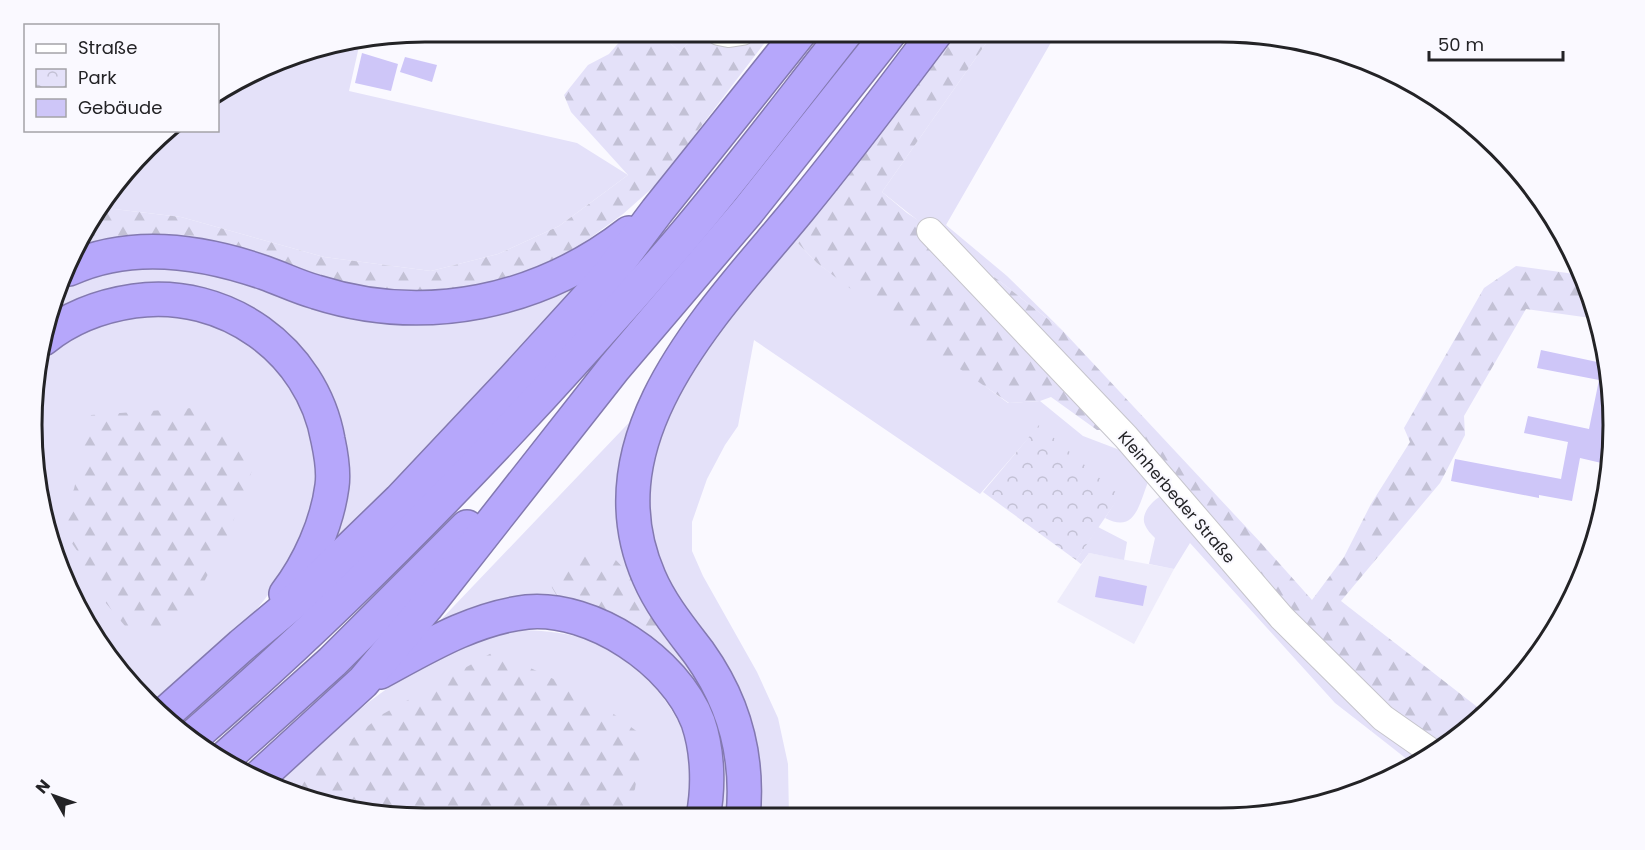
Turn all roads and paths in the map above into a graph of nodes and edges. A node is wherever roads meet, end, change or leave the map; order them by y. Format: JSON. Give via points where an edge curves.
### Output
{"nodes":[{"id":1,"x":792,"y":42,"type":"edge"},
{"id":2,"x":838,"y":42,"type":"edge"},
{"id":3,"x":882,"y":42,"type":"edge"},
{"id":4,"x":929,"y":42,"type":"edge"},
{"id":5,"x":657,"y":211,"type":"junction"},
{"id":6,"x":930,"y":231,"type":"dead end"},
{"id":7,"x":76,"y":268,"type":"edge"},
{"id":8,"x":54,"y":332,"type":"edge"},
{"id":9,"x":614,"y":368,"type":"junction"},
{"id":10,"x":242,"y":645,"type":"junction"},
{"id":11,"x":363,"y":682,"type":"junction"},
{"id":12,"x":169,"y":710,"type":"edge"},
{"id":13,"x":197,"y":733,"type":"edge"},
{"id":14,"x":237,"y":748,"type":"edge"},
{"id":15,"x":1426,"y":748,"type":"edge"},
{"id":16,"x":266,"y":771,"type":"edge"},
{"id":17,"x":705,"y":808,"type":"edge"},
{"id":18,"x":744,"y":808,"type":"edge"}],
"edges":[{"from":1,"to":5,"type":"highway"},
{"from":2,"to":13,"type":"highway","via":[[679,242],[580,354],[356,588]]},
{"from":3,"to":9,"type":"highway","via":[[747,212]]},
{"from":4,"to":18,"type":"highway","via":[[688,347],[663,388],[634,477],[637,539],[648,575],[662,603],[716,680],[730,709],[743,761]]},
{"from":5,"to":7,"type":"highway","via":[[602,254],[546,283],[458,306],[426,309],[362,303],[316,293],[217,258],[181,251],[141,251]]},
{"from":5,"to":10,"type":"highway","via":[[609,275],[400,500],[303,594]]},
{"from":6,"to":15,"type":"street","name":"Kleinherbeder Straße","via":[[1125,437],[1282,618],[1383,718]]},
{"from":8,"to":10,"type":"highway","via":[[94,309],[143,300],[189,302],[212,307],[253,328],[289,356],[303,376],[326,426],[332,484],[313,549],[288,591]]},
{"from":9,"to":11,"type":"highway"},
{"from":9,"to":14,"type":"highway","via":[[468,526],[332,662]]},
{"from":10,"to":12,"type":"highway"},
{"from":11,"to":16,"type":"highway"},
{"from":11,"to":17,"type":"highway","via":[[446,637],[502,615],[556,613],[585,620],[643,653],[684,695],[698,723],[705,757]]}]}
